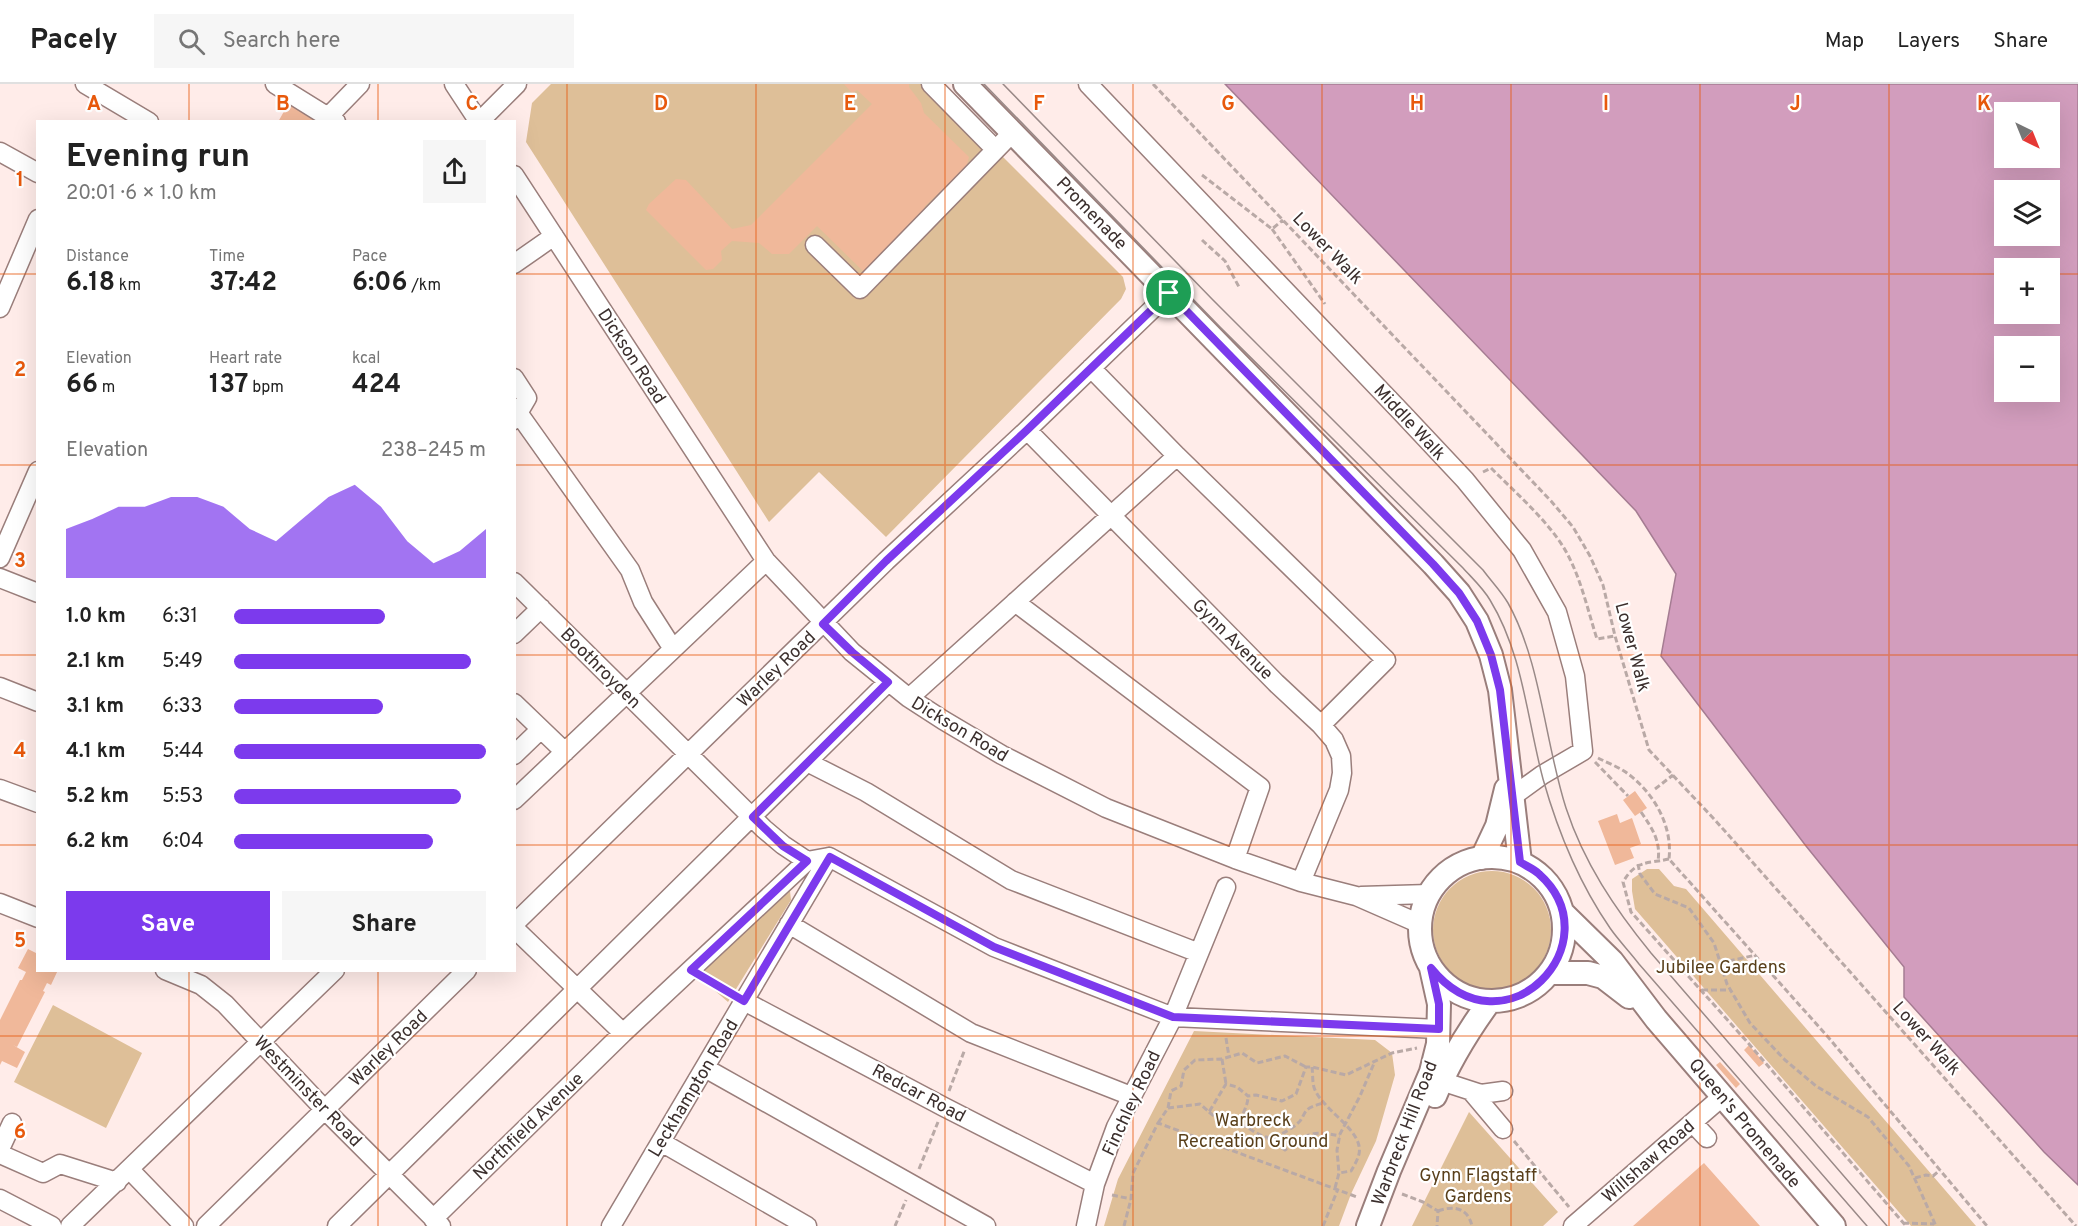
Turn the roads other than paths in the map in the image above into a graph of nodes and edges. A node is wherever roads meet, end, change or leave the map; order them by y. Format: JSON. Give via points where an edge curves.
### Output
{"nodes":[{"id":1,"x":85,"y":84,"type":"edge"},
{"id":2,"x":360,"y":84,"type":"edge"},
{"id":3,"x":454,"y":84,"type":"edge"},
{"id":4,"x":517,"y":84,"type":"edge"},
{"id":5,"x":931,"y":84,"type":"edge"},
{"id":6,"x":965,"y":84,"type":"edge"},
{"id":7,"x":1088,"y":84,"type":"edge"},
{"id":8,"x":278,"y":85,"type":"edge"},
{"id":9,"x":332,"y":119,"type":"edge"},
{"id":10,"x":146,"y":120,"type":"edge"},
{"id":11,"x":478,"y":120,"type":"edge"},
{"id":12,"x":480,"y":120,"type":"edge"},
{"id":13,"x":1012,"y":132,"type":"junction"},
{"id":14,"x":995,"y":149,"type":"junction"},
{"id":15,"x":0,"y":152,"type":"edge"},
{"id":16,"x":36,"y":172,"type":"edge"},
{"id":17,"x":516,"y":178,"type":"edge"},
{"id":18,"x":36,"y":224,"type":"edge"},
{"id":19,"x":554,"y":236,"type":"junction"},
{"id":20,"x":815,"y":245,"type":"dead end"},
{"id":21,"x":516,"y":263,"type":"edge"},
{"id":22,"x":1169,"y":293,"type":"junction"},
{"id":23,"x":0,"y":308,"type":"edge"},
{"id":24,"x":1091,"y":368,"type":"junction"},
{"id":25,"x":516,"y":381,"type":"edge"},
{"id":26,"x":517,"y":417,"type":"edge"},
{"id":27,"x":1027,"y":430,"type":"junction"},
{"id":28,"x":1178,"y":456,"type":"junction"},
{"id":29,"x":36,"y":476,"type":"edge"},
{"id":30,"x":1112,"y":517,"type":"junction"},
{"id":31,"x":0,"y":558,"type":"edge"},
{"id":32,"x":765,"y":561,"type":"junction"},
{"id":33,"x":0,"y":578,"type":"edge"},
{"id":34,"x":516,"y":584,"type":"edge"},
{"id":35,"x":36,"y":592,"type":"edge"},
{"id":36,"x":1016,"y":602,"type":"junction"},
{"id":37,"x":541,"y":608,"type":"junction"},
{"id":38,"x":823,"y":624,"type":"junction"},
{"id":39,"x":516,"y":632,"type":"edge"},
{"id":40,"x":673,"y":649,"type":"junction"},
{"id":41,"x":888,"y":682,"type":"junction"},
{"id":42,"x":0,"y":687,"type":"edge"},
{"id":43,"x":626,"y":693,"type":"junction"},
{"id":44,"x":909,"y":698,"type":"junction"},
{"id":45,"x":36,"y":701,"type":"edge"},
{"id":46,"x":516,"y":705,"type":"edge"},
{"id":47,"x":1321,"y":724,"type":"junction"},
{"id":48,"x":541,"y":729,"type":"junction"},
{"id":49,"x":565,"y":752,"type":"junction"},
{"id":50,"x":516,"y":753,"type":"edge"},
{"id":51,"x":687,"y":754,"type":"junction"},
{"id":52,"x":807,"y":762,"type":"junction"},
{"id":53,"x":1511,"y":786,"type":"junction"},
{"id":54,"x":0,"y":789,"type":"edge"},
{"id":55,"x":516,"y":798,"type":"edge"},
{"id":56,"x":36,"y":802,"type":"edge"},
{"id":57,"x":753,"y":817,"type":"junction"},
{"id":58,"x":830,"y":857,"type":"junction"},
{"id":59,"x":1482,"y":858,"type":"junction"},
{"id":60,"x":1236,"y":860,"type":"junction"},
{"id":61,"x":807,"y":861,"type":"junction"},
{"id":62,"x":1520,"y":862,"type":"junction"},
{"id":63,"x":1301,"y":882,"type":"junction"},
{"id":64,"x":1226,"y":887,"type":"dead end"},
{"id":65,"x":1429,"y":894,"type":"junction"},
{"id":66,"x":1356,"y":896,"type":"junction"},
{"id":67,"x":0,"y":903,"type":"edge"},
{"id":68,"x":1562,"y":912,"type":"junction"},
{"id":69,"x":36,"y":917,"type":"edge"},
{"id":70,"x":516,"y":924,"type":"edge"},
{"id":71,"x":789,"y":924,"type":"junction"},
{"id":72,"x":1420,"y":924,"type":"junction"},
{"id":73,"x":516,"y":928,"type":"edge"},
{"id":74,"x":1199,"y":953,"type":"junction"},
{"id":75,"x":1431,"y":968,"type":"junction"},
{"id":76,"x":170,"y":972,"type":"edge"},
{"id":77,"x":333,"y":972,"type":"edge"},
{"id":78,"x":465,"y":972,"type":"edge"},
{"id":79,"x":1550,"y":973,"type":"junction"},
{"id":80,"x":578,"y":989,"type":"junction"},
{"id":81,"x":744,"y":1001,"type":"junction"},
{"id":82,"x":1490,"y":1001,"type":"junction"},
{"id":83,"x":1173,"y":1017,"type":"junction"},
{"id":84,"x":1656,"y":1019,"type":"junction"},
{"id":85,"x":1439,"y":1029,"type":"junction"},
{"id":86,"x":623,"y":1033,"type":"junction"},
{"id":87,"x":260,"y":1042,"type":"junction"},
{"id":88,"x":705,"y":1068,"type":"junction"},
{"id":89,"x":1441,"y":1081,"type":"junction"},
{"id":90,"x":1472,"y":1091,"type":"junction"},
{"id":91,"x":1503,"y":1091,"type":"dead end"},
{"id":92,"x":1131,"y":1096,"type":"junction"},
{"id":93,"x":1724,"y":1096,"type":"junction"},
{"id":94,"x":325,"y":1110,"type":"junction"},
{"id":95,"x":12,"y":1123,"type":"dead end"},
{"id":96,"x":1693,"y":1123,"type":"junction"},
{"id":97,"x":1503,"y":1129,"type":"road end"},
{"id":98,"x":1707,"y":1138,"type":"dead end"},
{"id":99,"x":661,"y":1142,"type":"junction"},
{"id":100,"x":0,"y":1149,"type":"edge"},
{"id":101,"x":0,"y":1154,"type":"edge"},
{"id":102,"x":388,"y":1174,"type":"junction"},
{"id":103,"x":124,"y":1176,"type":"junction"},
{"id":104,"x":1095,"y":1184,"type":"junction"},
{"id":105,"x":0,"y":1199,"type":"edge"},
{"id":106,"x":437,"y":1222,"type":"edge"},
{"id":107,"x":1579,"y":1224,"type":"edge"},
{"id":108,"x":613,"y":1225,"type":"edge"},
{"id":109,"x":52,"y":1226,"type":"edge"},
{"id":110,"x":70,"y":1226,"type":"edge"},
{"id":111,"x":184,"y":1226,"type":"edge"},
{"id":112,"x":206,"y":1226,"type":"edge"},
{"id":113,"x":337,"y":1226,"type":"edge"},
{"id":114,"x":807,"y":1226,"type":"edge"},
{"id":115,"x":986,"y":1226,"type":"edge"},
{"id":116,"x":1086,"y":1226,"type":"edge"},
{"id":117,"x":1368,"y":1226,"type":"edge"},
{"id":118,"x":1383,"y":1226,"type":"edge"},
{"id":119,"x":1834,"y":1226,"type":"edge"}],
"edges":[{"from":1,"to":10,"type":"street"},
{"from":2,"to":9,"type":"street"},
{"from":3,"to":11,"type":"street"},
{"from":4,"to":12,"type":"street"},
{"from":5,"to":14,"type":"street"},
{"from":6,"to":13,"type":"main road","name":"Promenade"},
{"from":7,"to":53,"type":"street","name":"Middle Walk","via":[[1465,480],[1522,550],[1557,612],[1575,676],[1583,751],[1542,775]]},
{"from":8,"to":9,"type":"street"},
{"from":13,"to":14,"type":"street"},
{"from":13,"to":22,"type":"main road","name":"Promenade"},
{"from":14,"to":20,"type":"street","via":[[860,289]]},
{"from":15,"to":16,"type":"street"},
{"from":17,"to":19,"type":"street","name":"Dickson Road"},
{"from":18,"to":23,"type":"street"},
{"from":19,"to":21,"type":"street"},
{"from":19,"to":32,"type":"street","name":"Dickson Road"},
{"from":22,"to":24,"type":"street","name":"Warley Road"},
{"from":22,"to":53,"type":"main road","name":"Promenade","via":[[1459,593],[1477,621],[1491,655],[1500,690]]},
{"from":24,"to":27,"type":"street","name":"Warley Road"},
{"from":24,"to":28,"type":"street"},
{"from":25,"to":26,"type":"street","via":[[526,398]]},
{"from":26,"to":40,"type":"street","via":[[630,570],[643,602]]},
{"from":27,"to":30,"type":"street","name":"Gynn Avenue"},
{"from":27,"to":38,"type":"street","name":"Warley Road"},
{"from":28,"to":30,"type":"street"},
{"from":28,"to":47,"type":"street","via":[[1386,660]]},
{"from":29,"to":31,"type":"street"},
{"from":30,"to":36,"type":"street"},
{"from":30,"to":47,"type":"street","name":"Gynn Avenue"},
{"from":32,"to":38,"type":"street","name":"Dickson Road"},
{"from":32,"to":40,"type":"street"},
{"from":33,"to":35,"type":"street"},
{"from":34,"to":37,"type":"street","name":"Boothroyden"},
{"from":36,"to":44,"type":"street"},
{"from":36,"to":60,"type":"street","via":[[1260,787]]},
{"from":37,"to":39,"type":"street"},
{"from":37,"to":43,"type":"street","name":"Boothroyden"},
{"from":38,"to":41,"type":"street","name":"Dickson Road"},
{"from":38,"to":51,"type":"street","name":"Warley Road"},
{"from":40,"to":43,"type":"street"},
{"from":41,"to":44,"type":"street","name":"Dickson Road"},
{"from":41,"to":52,"type":"street"},
{"from":42,"to":45,"type":"street"},
{"from":43,"to":49,"type":"street"},
{"from":43,"to":51,"type":"street","name":"Boothroyden"},
{"from":44,"to":60,"type":"street","name":"Dickson Road","via":[[1052,783]]},
{"from":46,"to":48,"type":"street"},
{"from":47,"to":63,"type":"street","name":"Gynn Avenue","via":[[1341,756],[1342,773],[1339,790]]},
{"from":48,"to":49,"type":"street"},
{"from":48,"to":50,"type":"street"},
{"from":49,"to":55,"type":"street"},
{"from":51,"to":57,"type":"street","name":"Boothroyden"},
{"from":51,"to":70,"type":"street","name":"Warley Road"},
{"from":52,"to":57,"type":"street"},
{"from":52,"to":74,"type":"street","via":[[866,792],[1011,880]]},
{"from":53,"to":59,"type":"main road","name":"Promenade"},
{"from":53,"to":62,"type":"main road","name":"Promenade"},
{"from":54,"to":56,"type":"street"},
{"from":57,"to":61,"type":"street","name":"Boothroyden","via":[[783,846]]},
{"from":57,"to":80,"type":"street"},
{"from":58,"to":61,"type":"street"},
{"from":58,"to":71,"type":"street","name":"Leckhampton Road"},
{"from":58,"to":83,"type":"street","via":[[994,947]]},
{"from":59,"to":62,"type":"main road"},
{"from":59,"to":65,"type":"main road","via":[[1451,870]]},
{"from":60,"to":63,"type":"street","name":"Dickson Road"},
{"from":61,"to":86,"type":"street","name":"Northfield Avenue"},
{"from":62,"to":68,"type":"main road","via":[[1538,873],[1553,890]]},
{"from":63,"to":66,"type":"street","name":"Dickson Road"},
{"from":64,"to":74,"type":"street","name":"Finchley Road"},
{"from":65,"to":66,"type":"street","name":"Dickson Road"},
{"from":65,"to":72,"type":"main road"},
{"from":66,"to":72,"type":"street","name":"Dickson Road"},
{"from":67,"to":69,"type":"street"},
{"from":68,"to":79,"type":"main road","via":[[1560,954]]},
{"from":68,"to":84,"type":"main road","name":"Queen's Promenade","via":[[1612,962]]},
{"from":71,"to":81,"type":"street","name":"Leckhampton Road"},
{"from":71,"to":92,"type":"street","via":[[971,1032]]},
{"from":72,"to":75,"type":"main road","via":[[1422,947]]},
{"from":73,"to":80,"type":"street"},
{"from":74,"to":83,"type":"street","name":"Finchley Road"},
{"from":75,"to":82,"type":"main road","via":[[1453,990]]},
{"from":75,"to":85,"type":"main road","name":"Warbreck Hill Road","via":[[1439,1004]]},
{"from":76,"to":87,"type":"street","name":"Westminster Road","via":[[201,985],[225,1004]]},
{"from":77,"to":87,"type":"street"},
{"from":78,"to":94,"type":"street","name":"Warley Road"},
{"from":79,"to":82,"type":"main road","via":[[1523,994]]},
{"from":79,"to":84,"type":"main road","name":"Queen's Promenade","via":[[1603,977]]},
{"from":80,"to":86,"type":"street"},
{"from":80,"to":102,"type":"street"},
{"from":81,"to":88,"type":"street","name":"Leckhampton Road"},
{"from":81,"to":104,"type":"street","name":"Redcar Road"},
{"from":82,"to":89,"type":"main road","name":"Warbreck Hill Road"},
{"from":83,"to":85,"type":"street"},
{"from":83,"to":92,"type":"street","name":"Finchley Road"},
{"from":84,"to":93,"type":"main road","name":"Queen's Promenade"},
{"from":85,"to":117,"type":"main road","name":"Warbreck Hill Road","via":[[1431,1072]]},
{"from":86,"to":106,"type":"street","name":"Northfield Avenue"},
{"from":87,"to":94,"type":"street","name":"Westminster Road"},
{"from":87,"to":103,"type":"street"},
{"from":88,"to":99,"type":"street","name":"Leckhampton Road"},
{"from":88,"to":115,"type":"street"},
{"from":89,"to":90,"type":"street"},
{"from":89,"to":118,"type":"main road","name":"Warbreck Hill Road"},
{"from":90,"to":91,"type":"street"},
{"from":90,"to":97,"type":"street"},
{"from":92,"to":104,"type":"street","name":"Finchley Road"},
{"from":93,"to":96,"type":"street","name":"Willshaw Road"},
{"from":93,"to":119,"type":"main road","name":"Queen's Promenade"},
{"from":94,"to":102,"type":"street","name":"Westminster Road"},
{"from":94,"to":112,"type":"street","name":"Warley Road"},
{"from":95,"to":100,"type":"street"},
{"from":96,"to":98,"type":"street"},
{"from":96,"to":107,"type":"street","name":"Willshaw Road"},
{"from":99,"to":108,"type":"street","name":"Leckhampton Road"},
{"from":99,"to":114,"type":"street"},
{"from":101,"to":103,"type":"street","via":[[43,1173],[60,1164]]},
{"from":102,"to":106,"type":"street","name":"Westminster Road"},
{"from":102,"to":113,"type":"street"},
{"from":103,"to":110,"type":"street"},
{"from":103,"to":111,"type":"street"},
{"from":104,"to":116,"type":"street","name":"Finchley Road"},
{"from":105,"to":109,"type":"street"}]}
